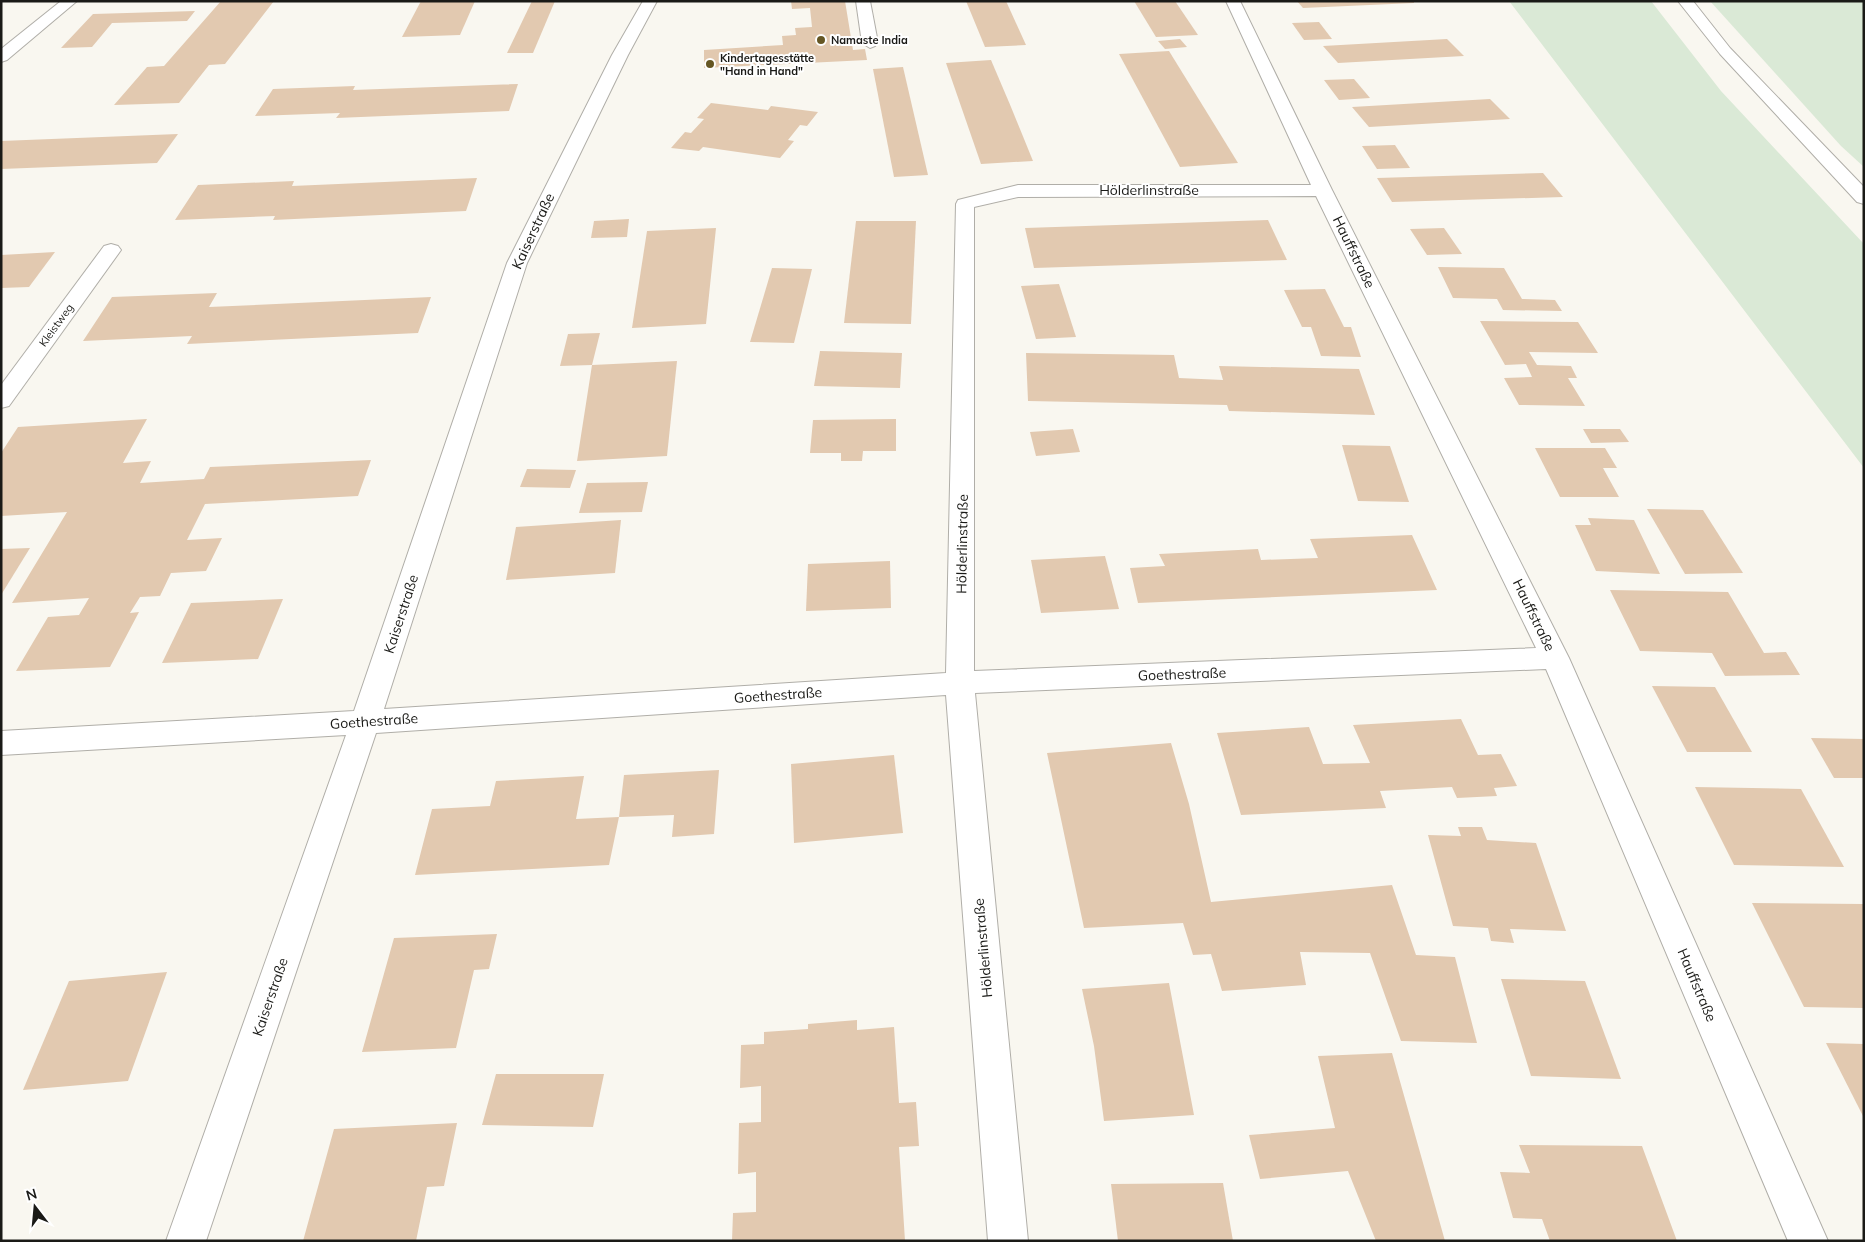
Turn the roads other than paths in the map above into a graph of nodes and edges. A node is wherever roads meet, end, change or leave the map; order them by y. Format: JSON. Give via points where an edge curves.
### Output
{"nodes":[{"id":1,"x":70,"y":1,"type":"edge"},
{"id":2,"x":650,"y":1,"type":"edge"},
{"id":3,"x":862,"y":1,"type":"edge"},
{"id":4,"x":1233,"y":1,"type":"edge"},
{"id":5,"x":1685,"y":1,"type":"edge"},
{"id":6,"x":870,"y":43,"type":"dead end"},
{"id":7,"x":1,"y":57,"type":"edge"},
{"id":8,"x":1323,"y":190,"type":"junction"},
{"id":9,"x":1864,"y":198,"type":"edge"},
{"id":10,"x":111,"y":250,"type":"dead end"},
{"id":11,"x":1,"y":401,"type":"edge"},
{"id":12,"x":1555,"y":658,"type":"junction"},
{"id":13,"x":960,"y":683,"type":"junction"},
{"id":14,"x":365,"y":722,"type":"junction"},
{"id":15,"x":1,"y":743,"type":"edge"},
{"id":16,"x":186,"y":1241,"type":"edge"},
{"id":17,"x":1008,"y":1241,"type":"edge"},
{"id":18,"x":1808,"y":1241,"type":"edge"}],
"edges":[{"from":1,"to":7,"type":"street"},
{"from":2,"to":14,"type":"street","name":"Kaiserstraße","via":[[517,263]]},
{"from":3,"to":6,"type":"street"},
{"from":4,"to":8,"type":"street","name":"Hauffstraße"},
{"from":5,"to":9,"type":"street","via":[[1725,51]]},
{"from":8,"to":12,"type":"street","name":"Hauffstraße"},
{"from":8,"to":13,"type":"street","name":"Hölderlinstraße","via":[[1018,191],[965,204]]},
{"from":10,"to":11,"type":"street","name":"Kleistweg"},
{"from":12,"to":13,"type":"street","name":"Goethestraße"},
{"from":12,"to":18,"type":"street","name":"Hauffstraße"},
{"from":13,"to":14,"type":"street","name":"Goethestraße"},
{"from":13,"to":17,"type":"street","name":"Hölderlinstraße"},
{"from":14,"to":15,"type":"street","name":"Goethestraße"},
{"from":14,"to":16,"type":"street","name":"Kaiserstraße"}]}
